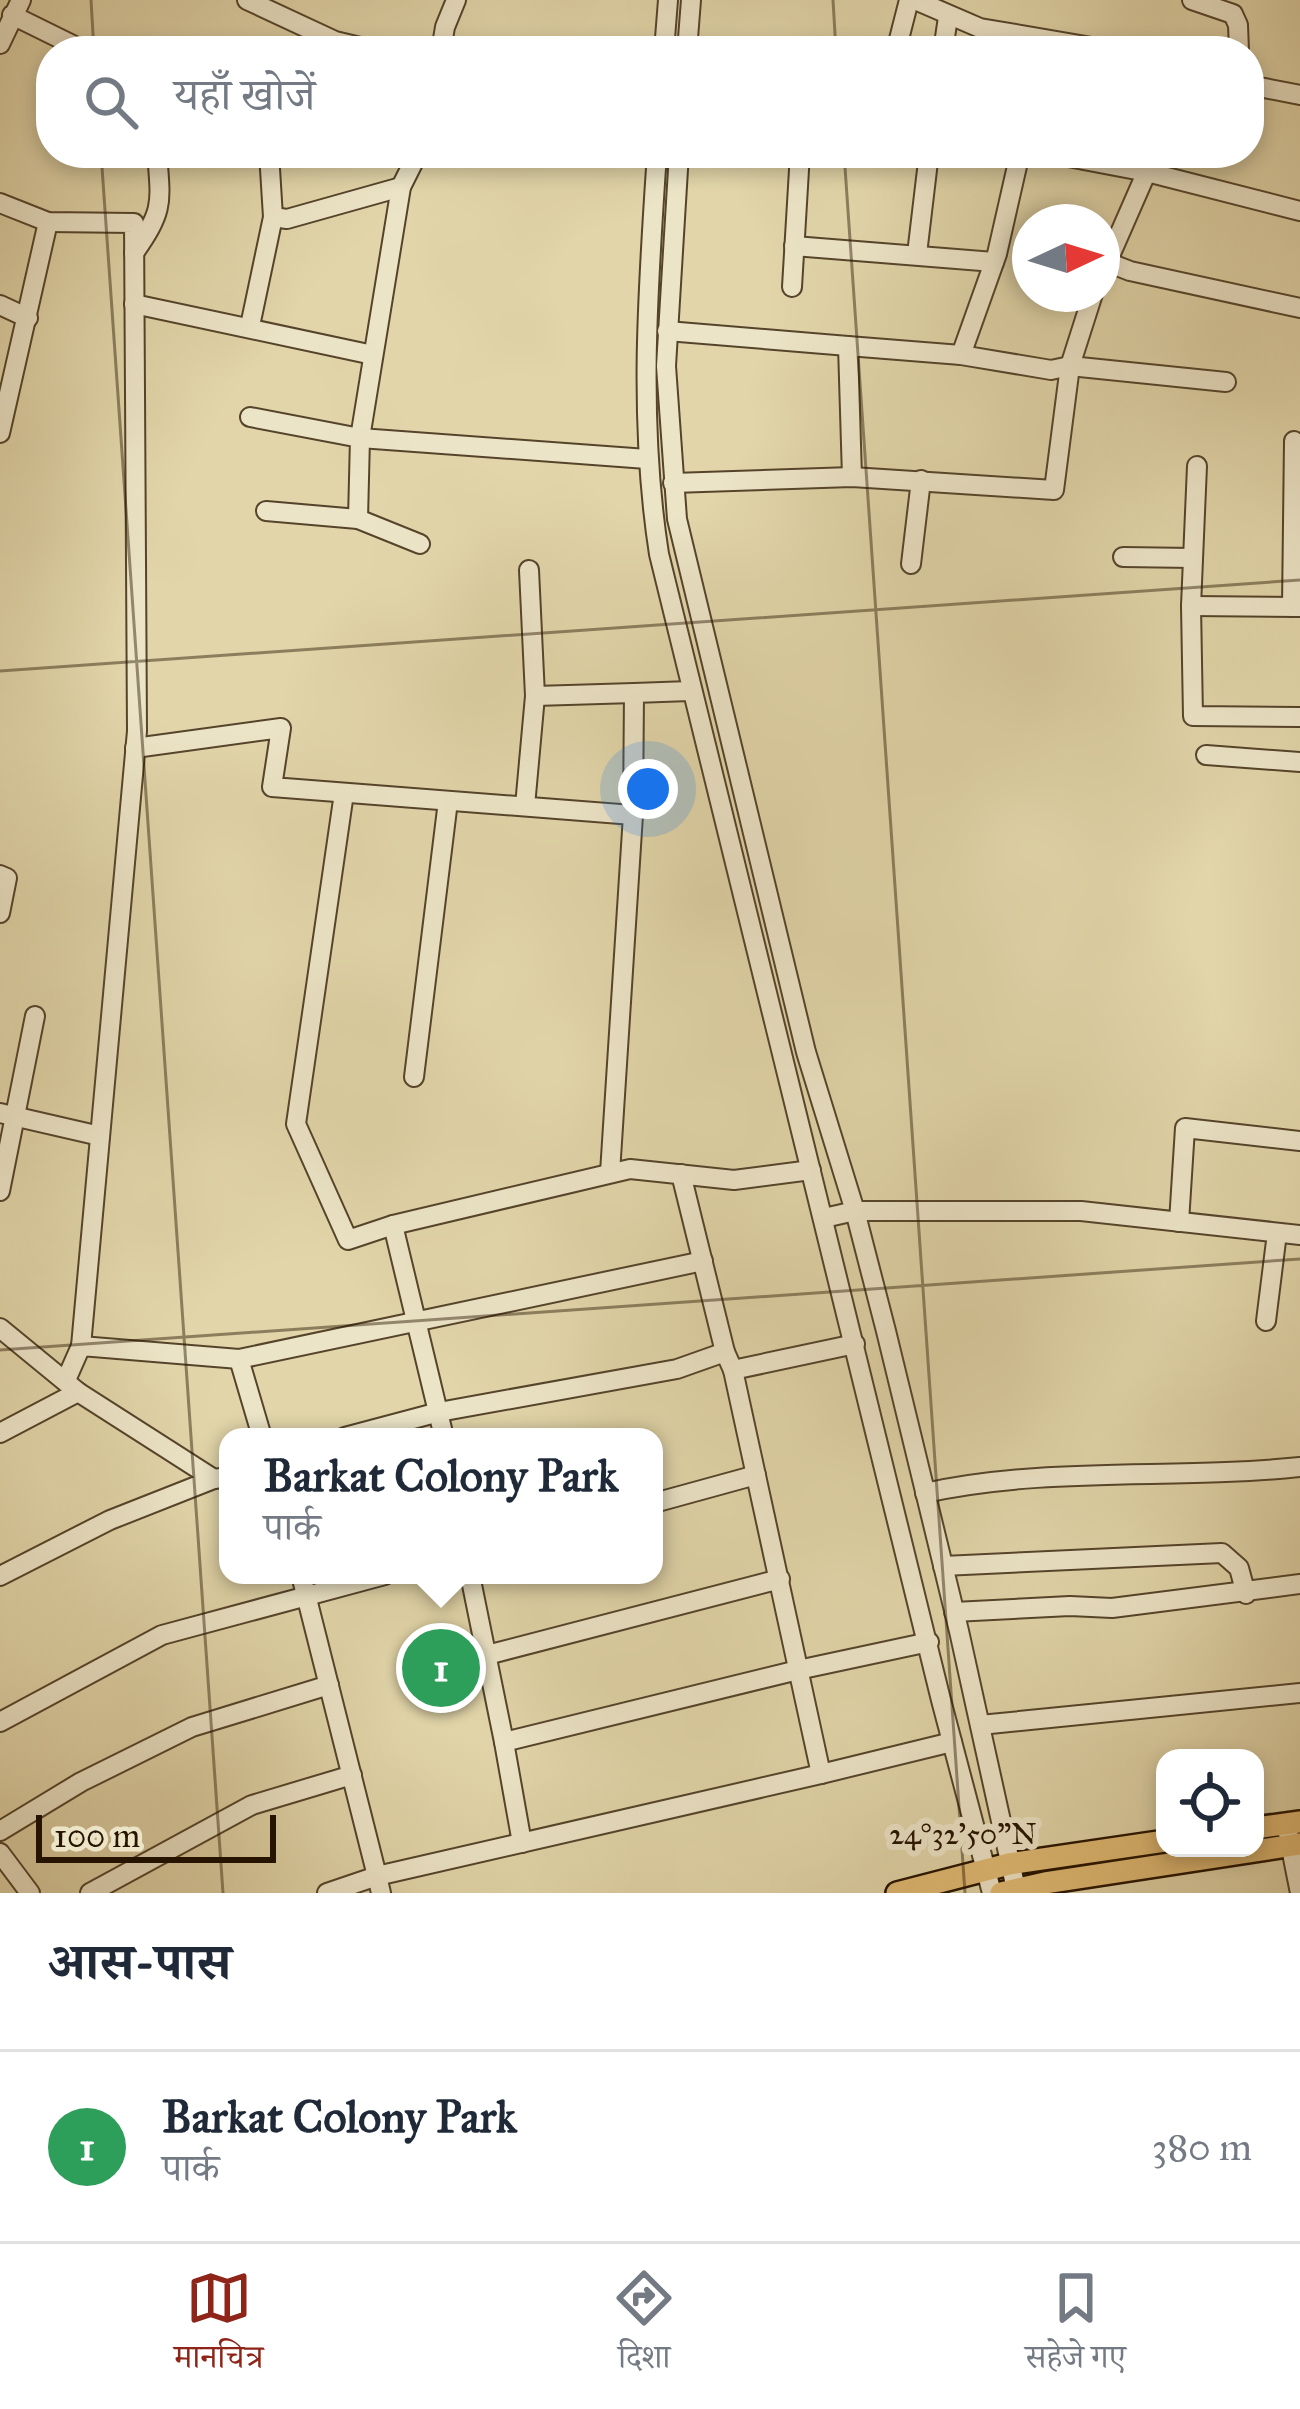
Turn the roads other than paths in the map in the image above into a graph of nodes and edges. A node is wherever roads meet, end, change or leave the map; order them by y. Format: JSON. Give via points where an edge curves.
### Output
{"nodes":[{"id":1,"x":247,"y":0,"type":"edge"},
{"id":2,"x":456,"y":0,"type":"edge"},
{"id":3,"x":668,"y":0,"type":"edge"},
{"id":4,"x":691,"y":0,"type":"edge"},
{"id":5,"x":912,"y":0,"type":"edge"},
{"id":6,"x":1192,"y":0,"type":"edge"},
{"id":7,"x":17,"y":8,"type":"edge"},
{"id":8,"x":948,"y":17,"type":"junction"},
{"id":9,"x":61,"y":36,"type":"edge"},
{"id":10,"x":324,"y":36,"type":"edge"},
{"id":11,"x":444,"y":36,"type":"edge"},
{"id":12,"x":665,"y":36,"type":"edge"},
{"id":13,"x":688,"y":36,"type":"edge"},
{"id":14,"x":901,"y":36,"type":"edge"},
{"id":15,"x":946,"y":36,"type":"edge"},
{"id":16,"x":1019,"y":36,"type":"edge"},
{"id":17,"x":1238,"y":36,"type":"edge"},
{"id":18,"x":0,"y":44,"type":"edge"},
{"id":19,"x":1264,"y":88,"type":"edge"},
{"id":20,"x":1300,"y":95,"type":"edge"},
{"id":21,"x":158,"y":168,"type":"edge"},
{"id":22,"x":270,"y":168,"type":"edge"},
{"id":23,"x":410,"y":168,"type":"edge"},
{"id":24,"x":656,"y":168,"type":"edge"},
{"id":25,"x":678,"y":168,"type":"edge"},
{"id":26,"x":799,"y":168,"type":"edge"},
{"id":27,"x":927,"y":168,"type":"edge"},
{"id":28,"x":1016,"y":168,"type":"edge"},
{"id":29,"x":1126,"y":168,"type":"edge"},
{"id":30,"x":1149,"y":168,"type":"edge"},
{"id":31,"x":1147,"y":172,"type":"junction"},
{"id":32,"x":401,"y":187,"type":"junction"},
{"id":33,"x":0,"y":203,"type":"edge"},
{"id":34,"x":1300,"y":211,"type":"edge"},
{"id":35,"x":273,"y":217,"type":"junction"},
{"id":36,"x":48,"y":222,"type":"junction"},
{"id":37,"x":1120,"y":232,"type":"edge"},
{"id":38,"x":794,"y":246,"type":"junction"},
{"id":39,"x":134,"y":253,"type":"junction"},
{"id":40,"x":917,"y":254,"type":"junction"},
{"id":41,"x":994,"y":262,"type":"junction"},
{"id":42,"x":1120,"y":270,"type":"edge"},
{"id":43,"x":792,"y":286,"type":"dead end"},
{"id":44,"x":0,"y":304,"type":"edge"},
{"id":45,"x":134,"y":304,"type":"junction"},
{"id":46,"x":1300,"y":308,"type":"edge"},
{"id":47,"x":1087,"y":312,"type":"edge"},
{"id":48,"x":28,"y":318,"type":"junction"},
{"id":49,"x":250,"y":326,"type":"junction"},
{"id":50,"x":667,"y":331,"type":"junction"},
{"id":51,"x":848,"y":346,"type":"junction"},
{"id":52,"x":961,"y":355,"type":"junction"},
{"id":53,"x":373,"y":356,"type":"junction"},
{"id":54,"x":1070,"y":366,"type":"junction"},
{"id":55,"x":1226,"y":382,"type":"dead end"},
{"id":56,"x":250,"y":417,"type":"dead end"},
{"id":57,"x":0,"y":434,"type":"edge"},
{"id":58,"x":360,"y":438,"type":"junction"},
{"id":59,"x":1294,"y":441,"type":"dead end"},
{"id":60,"x":647,"y":459,"type":"junction"},
{"id":61,"x":1197,"y":466,"type":"dead end"},
{"id":62,"x":852,"y":477,"type":"junction"},
{"id":63,"x":921,"y":480,"type":"junction"},
{"id":64,"x":673,"y":483,"type":"junction"},
{"id":65,"x":266,"y":511,"type":"dead end"},
{"id":66,"x":1297,"y":515,"type":"edge"},
{"id":67,"x":358,"y":519,"type":"junction"},
{"id":68,"x":420,"y":544,"type":"dead end"},
{"id":69,"x":1123,"y":557,"type":"dead end"},
{"id":70,"x":1193,"y":558,"type":"junction"},
{"id":71,"x":911,"y":564,"type":"dead end"},
{"id":72,"x":529,"y":570,"type":"dead end"},
{"id":73,"x":1191,"y":606,"type":"junction"},
{"id":74,"x":1296,"y":607,"type":"edge"},
{"id":75,"x":690,"y":691,"type":"junction"},
{"id":76,"x":634,"y":693,"type":"junction"},
{"id":77,"x":535,"y":696,"type":"junction"},
{"id":78,"x":1300,"y":717,"type":"edge"},
{"id":79,"x":135,"y":748,"type":"junction"},
{"id":80,"x":1206,"y":755,"type":"dead end"},
{"id":81,"x":1300,"y":762,"type":"edge"},
{"id":82,"x":344,"y":793,"type":"junction"},
{"id":83,"x":448,"y":801,"type":"junction"},
{"id":84,"x":525,"y":806,"type":"junction"},
{"id":85,"x":633,"y":814,"type":"junction"},
{"id":86,"x":0,"y":874,"type":"edge"},
{"id":87,"x":0,"y":913,"type":"edge"},
{"id":88,"x":35,"y":1016,"type":"dead end"},
{"id":89,"x":414,"y":1077,"type":"dead end"},
{"id":90,"x":8,"y":1115,"type":"edge"},
{"id":91,"x":100,"y":1136,"type":"junction"},
{"id":92,"x":1300,"y":1141,"type":"edge"},
{"id":93,"x":812,"y":1170,"type":"junction"},
{"id":94,"x":610,"y":1173,"type":"junction"},
{"id":95,"x":681,"y":1174,"type":"junction"},
{"id":96,"x":0,"y":1191,"type":"edge"},
{"id":97,"x":855,"y":1210,"type":"junction"},
{"id":98,"x":824,"y":1218,"type":"junction"},
{"id":99,"x":1179,"y":1222,"type":"junction"},
{"id":100,"x":393,"y":1225,"type":"junction"},
{"id":101,"x":1276,"y":1232,"type":"junction"},
{"id":102,"x":1300,"y":1235,"type":"edge"},
{"id":103,"x":703,"y":1261,"type":"junction"},
{"id":104,"x":416,"y":1320,"type":"junction"},
{"id":105,"x":1266,"y":1321,"type":"dead end"},
{"id":106,"x":0,"y":1328,"type":"edge"},
{"id":107,"x":855,"y":1344,"type":"junction"},
{"id":108,"x":81,"y":1346,"type":"junction"},
{"id":109,"x":239,"y":1359,"type":"junction"},
{"id":110,"x":729,"y":1361,"type":"junction"},
{"id":111,"x":72,"y":1386,"type":"junction"},
{"id":112,"x":439,"y":1412,"type":"junction"},
{"id":113,"x":259,"y":1428,"type":"edge"},
{"id":114,"x":379,"y":1428,"type":"edge"},
{"id":115,"x":442,"y":1428,"type":"edge"},
{"id":116,"x":0,"y":1433,"type":"edge"},
{"id":117,"x":1300,"y":1467,"type":"edge"},
{"id":118,"x":756,"y":1475,"type":"junction"},
{"id":119,"x":219,"y":1477,"type":"edge"},
{"id":120,"x":219,"y":1479,"type":"edge"},
{"id":121,"x":925,"y":1493,"type":"junction"},
{"id":122,"x":663,"y":1501,"type":"edge"},
{"id":123,"x":943,"y":1566,"type":"junction"},
{"id":124,"x":0,"y":1576,"type":"edge"},
{"id":125,"x":780,"y":1579,"type":"junction"},
{"id":126,"x":304,"y":1584,"type":"edge"},
{"id":127,"x":352,"y":1584,"type":"edge"},
{"id":128,"x":472,"y":1584,"type":"edge"},
{"id":129,"x":1300,"y":1584,"type":"edge"},
{"id":130,"x":1246,"y":1594,"type":"junction"},
{"id":131,"x":307,"y":1596,"type":"junction"},
{"id":132,"x":954,"y":1612,"type":"junction"},
{"id":133,"x":929,"y":1642,"type":"junction"},
{"id":134,"x":487,"y":1655,"type":"junction"},
{"id":135,"x":798,"y":1670,"type":"junction"},
{"id":136,"x":329,"y":1685,"type":"junction"},
{"id":137,"x":1300,"y":1694,"type":"edge"},
{"id":138,"x":0,"y":1722,"type":"edge"},
{"id":139,"x":980,"y":1725,"type":"junction"},
{"id":140,"x":505,"y":1742,"type":"junction"},
{"id":141,"x":952,"y":1742,"type":"junction"},
{"id":142,"x":821,"y":1774,"type":"junction"},
{"id":143,"x":352,"y":1775,"type":"junction"},
{"id":144,"x":1264,"y":1829,"type":"edge"},
{"id":145,"x":0,"y":1831,"type":"edge"},
{"id":146,"x":1294,"y":1834,"type":"edge"},
{"id":147,"x":1156,"y":1841,"type":"edge"},
{"id":148,"x":522,"y":1843,"type":"junction"},
{"id":149,"x":0,"y":1853,"type":"edge"},
{"id":150,"x":1042,"y":1859,"type":"junction"},
{"id":151,"x":1009,"y":1864,"type":"junction"},
{"id":152,"x":985,"y":1870,"type":"junction"},
{"id":153,"x":1045,"y":1882,"type":"junction"},
{"id":154,"x":379,"y":1884,"type":"edge"},
{"id":155,"x":1003,"y":1892,"type":"edge"},
{"id":156,"x":31,"y":1893,"type":"edge"},
{"id":157,"x":90,"y":1893,"type":"edge"},
{"id":158,"x":327,"y":1893,"type":"edge"},
{"id":159,"x":897,"y":1893,"type":"edge"},
{"id":160,"x":1300,"y":1893,"type":"edge"}],
"edges":[{"from":1,"to":10,"type":"street"},
{"from":2,"to":11,"type":"street"},
{"from":3,"to":12,"type":"street"},
{"from":4,"to":13,"type":"street"},
{"from":5,"to":8,"type":"street"},
{"from":5,"to":14,"type":"street"},
{"from":6,"to":17,"type":"street","via":[[1233,14]]},
{"from":7,"to":9,"type":"street"},
{"from":7,"to":18,"type":"street"},
{"from":8,"to":15,"type":"street"},
{"from":8,"to":16,"type":"street"},
{"from":19,"to":20,"type":"street"},
{"from":21,"to":39,"type":"street","via":[[157,220]]},
{"from":22,"to":35,"type":"street"},
{"from":23,"to":32,"type":"street"},
{"from":24,"to":60,"type":"street"},
{"from":25,"to":50,"type":"street"},
{"from":26,"to":38,"type":"street"},
{"from":27,"to":40,"type":"street"},
{"from":28,"to":41,"type":"street"},
{"from":29,"to":31,"type":"street"},
{"from":30,"to":31,"type":"street"},
{"from":31,"to":34,"type":"street"},
{"from":31,"to":37,"type":"street"},
{"from":32,"to":35,"type":"street"},
{"from":32,"to":53,"type":"street"},
{"from":33,"to":36,"type":"street"},
{"from":35,"to":49,"type":"street"},
{"from":36,"to":39,"type":"street","via":[[134,223]]},
{"from":36,"to":48,"type":"street"},
{"from":38,"to":40,"type":"street"},
{"from":38,"to":43,"type":"street"},
{"from":39,"to":45,"type":"street"},
{"from":40,"to":41,"type":"street"},
{"from":41,"to":52,"type":"street"},
{"from":42,"to":46,"type":"street"},
{"from":44,"to":48,"type":"street"},
{"from":45,"to":49,"type":"street"},
{"from":45,"to":79,"type":"street"},
{"from":47,"to":54,"type":"street"},
{"from":48,"to":57,"type":"street"},
{"from":49,"to":53,"type":"street"},
{"from":50,"to":51,"type":"street"},
{"from":50,"to":64,"type":"street"},
{"from":51,"to":52,"type":"street"},
{"from":51,"to":62,"type":"street"},
{"from":52,"to":54,"type":"street"},
{"from":53,"to":58,"type":"street"},
{"from":54,"to":55,"type":"street"},
{"from":54,"to":63,"type":"street","via":[[1054,490]]},
{"from":56,"to":58,"type":"street"},
{"from":58,"to":60,"type":"street"},
{"from":58,"to":67,"type":"street"},
{"from":59,"to":66,"type":"street"},
{"from":60,"to":75,"type":"street","via":[[658,554]]},
{"from":61,"to":70,"type":"street"},
{"from":62,"to":63,"type":"street"},
{"from":62,"to":64,"type":"street"},
{"from":63,"to":71,"type":"street"},
{"from":64,"to":97,"type":"street","via":[[806,1052]]},
{"from":65,"to":67,"type":"street"},
{"from":66,"to":74,"type":"street"},
{"from":67,"to":68,"type":"street"},
{"from":69,"to":70,"type":"street"},
{"from":70,"to":73,"type":"street"},
{"from":72,"to":77,"type":"street"},
{"from":73,"to":74,"type":"street"},
{"from":73,"to":78,"type":"street","via":[[1193,716]]},
{"from":75,"to":76,"type":"street"},
{"from":75,"to":93,"type":"street"},
{"from":76,"to":77,"type":"street"},
{"from":76,"to":85,"type":"street"},
{"from":77,"to":84,"type":"street"},
{"from":79,"to":82,"type":"street","via":[[281,728],[272,787]]},
{"from":79,"to":91,"type":"street"},
{"from":80,"to":81,"type":"street"},
{"from":82,"to":83,"type":"street"},
{"from":82,"to":100,"type":"street","via":[[296,1124],[348,1240]]},
{"from":83,"to":84,"type":"street"},
{"from":83,"to":89,"type":"street"},
{"from":84,"to":85,"type":"street"},
{"from":85,"to":94,"type":"street"},
{"from":86,"to":87,"type":"street","via":[[7,878]]},
{"from":88,"to":90,"type":"street"},
{"from":90,"to":91,"type":"street"},
{"from":90,"to":96,"type":"street"},
{"from":91,"to":108,"type":"street"},
{"from":92,"to":99,"type":"street","via":[[1185,1128]]},
{"from":93,"to":95,"type":"street","via":[[734,1180]]},
{"from":93,"to":98,"type":"street"},
{"from":94,"to":95,"type":"street"},
{"from":94,"to":100,"type":"street"},
{"from":95,"to":103,"type":"street"},
{"from":97,"to":98,"type":"street"},
{"from":97,"to":99,"type":"street","via":[[1082,1211]]},
{"from":97,"to":121,"type":"street"},
{"from":98,"to":107,"type":"street"},
{"from":99,"to":101,"type":"street"},
{"from":100,"to":104,"type":"street"},
{"from":101,"to":102,"type":"street"},
{"from":101,"to":105,"type":"street"},
{"from":103,"to":104,"type":"street"},
{"from":103,"to":110,"type":"street"},
{"from":104,"to":109,"type":"street"},
{"from":104,"to":112,"type":"street"},
{"from":106,"to":111,"type":"street"},
{"from":107,"to":110,"type":"street"},
{"from":107,"to":133,"type":"street"},
{"from":108,"to":109,"type":"street"},
{"from":108,"to":111,"type":"street"},
{"from":109,"to":113,"type":"street"},
{"from":110,"to":112,"type":"street"},
{"from":110,"to":118,"type":"street"},
{"from":111,"to":116,"type":"street"},
{"from":111,"to":119,"type":"street"},
{"from":112,"to":114,"type":"street"},
{"from":112,"to":115,"type":"street"},
{"from":117,"to":121,"type":"street","via":[[970,1483]]},
{"from":118,"to":122,"type":"street"},
{"from":118,"to":125,"type":"street"},
{"from":120,"to":124,"type":"street","via":[[110,1520]]},
{"from":121,"to":123,"type":"street"},
{"from":123,"to":130,"type":"street","via":[[1222,1553],[1239,1568]]},
{"from":123,"to":132,"type":"street"},
{"from":125,"to":134,"type":"street"},
{"from":125,"to":135,"type":"street"},
{"from":126,"to":131,"type":"street"},
{"from":127,"to":131,"type":"street"},
{"from":128,"to":134,"type":"street"},
{"from":129,"to":130,"type":"street"},
{"from":130,"to":132,"type":"street"},
{"from":131,"to":136,"type":"street"},
{"from":131,"to":138,"type":"street","via":[[162,1635]]},
{"from":132,"to":139,"type":"street"},
{"from":133,"to":135,"type":"street"},
{"from":133,"to":141,"type":"street"},
{"from":134,"to":140,"type":"street"},
{"from":135,"to":140,"type":"street"},
{"from":135,"to":142,"type":"street"},
{"from":136,"to":143,"type":"street"},
{"from":136,"to":145,"type":"street","via":[[192,1727]]},
{"from":137,"to":139,"type":"street"},
{"from":139,"to":151,"type":"street"},
{"from":140,"to":148,"type":"street"},
{"from":141,"to":142,"type":"street"},
{"from":141,"to":152,"type":"street"},
{"from":142,"to":148,"type":"street"},
{"from":143,"to":154,"type":"street"},
{"from":143,"to":157,"type":"street","via":[[252,1804]]},
{"from":144,"to":146,"type":"main road"},
{"from":146,"to":153,"type":"main road"},
{"from":146,"to":160,"type":"street"},
{"from":147,"to":150,"type":"main road"},
{"from":148,"to":154,"type":"street"},
{"from":149,"to":156,"type":"street"},
{"from":150,"to":151,"type":"main road"},
{"from":150,"to":153,"type":"main road"},
{"from":151,"to":152,"type":"main road"},
{"from":151,"to":155,"type":"street"},
{"from":152,"to":155,"type":"street"},
{"from":152,"to":159,"type":"main road"},
{"from":153,"to":155,"type":"main road"},
{"from":154,"to":158,"type":"street"}]}
